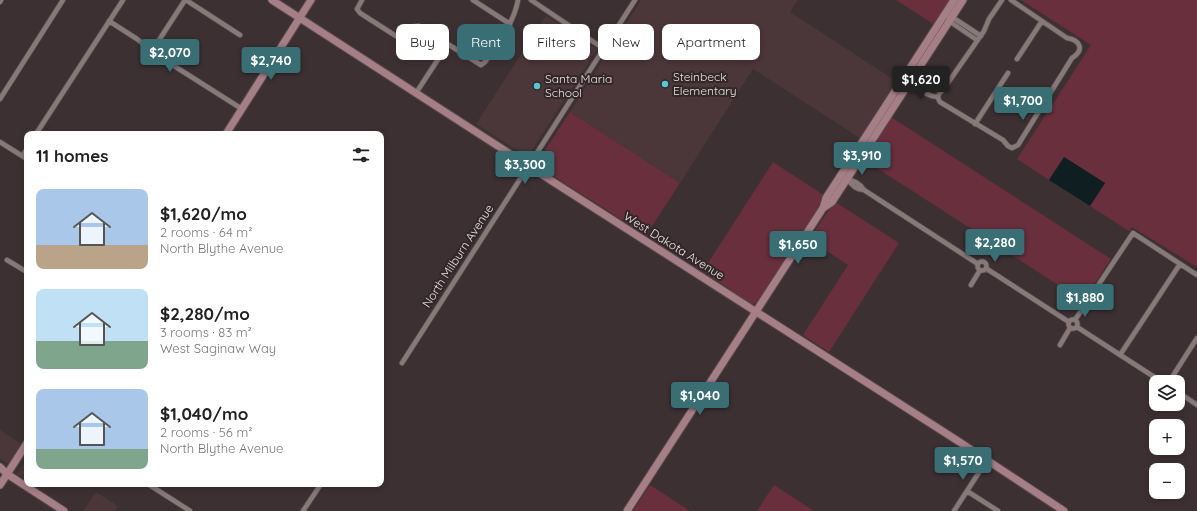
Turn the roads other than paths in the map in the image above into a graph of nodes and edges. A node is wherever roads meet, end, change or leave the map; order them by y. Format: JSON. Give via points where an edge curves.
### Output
{"nodes":[{"id":1,"x":63,"y":0,"type":"edge"},
{"id":2,"x":123,"y":0,"type":"edge"},
{"id":3,"x":186,"y":0,"type":"edge"},
{"id":4,"x":272,"y":0,"type":"edge"},
{"id":5,"x":311,"y":0,"type":"edge"},
{"id":6,"x":362,"y":0,"type":"edge"},
{"id":7,"x":473,"y":0,"type":"edge"},
{"id":8,"x":518,"y":0,"type":"edge"},
{"id":9,"x":531,"y":0,"type":"edge"},
{"id":10,"x":954,"y":0,"type":"edge"},
{"id":11,"x":958,"y":0,"type":"edge"},
{"id":12,"x":963,"y":0,"type":"edge"},
{"id":13,"x":1002,"y":0,"type":"edge"},
{"id":14,"x":1012,"y":0,"type":"edge"},
{"id":15,"x":632,"y":2,"type":"edge"},
{"id":16,"x":299,"y":18,"type":"junction"},
{"id":17,"x":950,"y":19,"type":"junction"},
{"id":18,"x":109,"y":21,"type":"junction"},
{"id":19,"x":1042,"y":21,"type":"junction"},
{"id":20,"x":510,"y":24,"type":"joint"},
{"id":21,"x":619,"y":24,"type":"edge"},
{"id":22,"x":967,"y":27,"type":"junction"},
{"id":23,"x":964,"y":32,"type":"junction"},
{"id":24,"x":240,"y":35,"type":"dead end"},
{"id":25,"x":396,"y":36,"type":"edge"},
{"id":26,"x":979,"y":38,"type":"junction"},
{"id":27,"x":598,"y":45,"type":"edge"},
{"id":28,"x":152,"y":51,"type":"junction"},
{"id":29,"x":598,"y":58,"type":"edge"},
{"id":30,"x":1017,"y":59,"type":"dead end"},
{"id":31,"x":438,"y":60,"type":"edge"},
{"id":32,"x":473,"y":60,"type":"edge"},
{"id":33,"x":486,"y":60,"type":"edge"},
{"id":34,"x":1008,"y":73,"type":"dead end"},
{"id":35,"x":910,"y":81,"type":"junction"},
{"id":36,"x":416,"y":93,"type":"junction"},
{"id":37,"x":898,"y":93,"type":"junction"},
{"id":38,"x":938,"y":97,"type":"junction"},
{"id":39,"x":0,"y":99,"type":"edge"},
{"id":40,"x":242,"y":109,"type":"junction"},
{"id":41,"x":975,"y":124,"type":"junction"},
{"id":42,"x":38,"y":131,"type":"edge"},
{"id":43,"x":228,"y":131,"type":"edge"},
{"id":44,"x":864,"y":140,"type":"junction"},
{"id":45,"x":0,"y":142,"type":"edge"},
{"id":46,"x":24,"y":153,"type":"edge"},
{"id":47,"x":22,"y":156,"type":"joint"},
{"id":48,"x":528,"y":165,"type":"junction"},
{"id":49,"x":847,"y":179,"type":"junction"},
{"id":50,"x":823,"y":208,"type":"junction"},
{"id":51,"x":7,"y":260,"type":"dead end"},
{"id":52,"x":978,"y":264,"type":"junction"},
{"id":53,"x":1180,"y":264,"type":"junction"},
{"id":54,"x":986,"y":269,"type":"junction"},
{"id":55,"x":24,"y":270,"type":"edge"},
{"id":56,"x":980,"y":270,"type":"junction"},
{"id":57,"x":1197,"y":275,"type":"edge"},
{"id":58,"x":971,"y":285,"type":"dead end"},
{"id":59,"x":757,"y":312,"type":"junction"},
{"id":60,"x":1076,"y":320,"type":"junction"},
{"id":61,"x":1069,"y":322,"type":"junction"},
{"id":62,"x":1077,"y":327,"type":"junction"},
{"id":63,"x":1070,"y":328,"type":"junction"},
{"id":64,"x":1197,"y":338,"type":"edge"},
{"id":65,"x":1060,"y":344,"type":"dead end"},
{"id":66,"x":1120,"y":355,"type":"junction"},
{"id":67,"x":402,"y":363,"type":"dead end"},
{"id":68,"x":1151,"y":375,"type":"edge"},
{"id":69,"x":1173,"y":375,"type":"edge"},
{"id":70,"x":1185,"y":397,"type":"edge"},
{"id":71,"x":1197,"y":405,"type":"edge"},
{"id":72,"x":24,"y":447,"type":"edge"},
{"id":73,"x":987,"y":460,"type":"junction"},
{"id":74,"x":0,"y":467,"type":"edge"},
{"id":75,"x":3,"y":473,"type":"edge"},
{"id":76,"x":0,"y":485,"type":"edge"},
{"id":77,"x":24,"y":486,"type":"edge"},
{"id":78,"x":25,"y":487,"type":"edge"},
{"id":79,"x":153,"y":487,"type":"edge"},
{"id":80,"x":319,"y":487,"type":"edge"},
{"id":81,"x":967,"y":491,"type":"junction"},
{"id":82,"x":64,"y":511,"type":"edge"},
{"id":83,"x":190,"y":511,"type":"edge"},
{"id":84,"x":303,"y":511,"type":"edge"},
{"id":85,"x":627,"y":511,"type":"edge"},
{"id":86,"x":954,"y":511,"type":"edge"},
{"id":87,"x":998,"y":511,"type":"edge"},
{"id":88,"x":1064,"y":511,"type":"edge"}],
"edges":[{"from":1,"to":39,"type":"street"},
{"from":2,"to":18,"type":"street"},
{"from":3,"to":24,"type":"street"},
{"from":3,"to":28,"type":"street"},
{"from":4,"to":16,"type":"street","name":"West Dakota Avenue"},
{"from":5,"to":16,"type":"street"},
{"from":6,"to":25,"type":"street","via":[[357,9],[360,13]]},
{"from":7,"to":20,"type":"street"},
{"from":8,"to":20,"type":"street"},
{"from":9,"to":27,"type":"street"},
{"from":10,"to":37,"type":"street"},
{"from":11,"to":17,"type":"street","via":[[949,14]]},
{"from":12,"to":17,"type":"street"},
{"from":13,"to":26,"type":"street"},
{"from":14,"to":19,"type":"street"},
{"from":15,"to":21,"type":"street","name":"North Milburn Avenue"},
{"from":16,"to":36,"type":"street","name":"West Dakota Avenue"},
{"from":16,"to":40,"type":"street"},
{"from":17,"to":22,"type":"street"},
{"from":17,"to":23,"type":"street"},
{"from":17,"to":35,"type":"street"},
{"from":18,"to":28,"type":"street"},
{"from":18,"to":42,"type":"street"},
{"from":19,"to":30,"type":"street"},
{"from":19,"to":41,"type":"street","via":[[1067,38],[1077,41],[1080,48],[1018,145],[1012,148]]},
{"from":22,"to":23,"type":"street"},
{"from":22,"to":26,"type":"street"},
{"from":23,"to":26,"type":"street"},
{"from":26,"to":38,"type":"street"},
{"from":28,"to":40,"type":"street"},
{"from":29,"to":48,"type":"street","name":"North Milburn Avenue"},
{"from":31,"to":36,"type":"street"},
{"from":32,"to":33,"type":"street","via":[[481,65]]},
{"from":34,"to":41,"type":"street"},
{"from":35,"to":37,"type":"street"},
{"from":35,"to":38,"type":"street","via":[[928,95]]},
{"from":36,"to":48,"type":"street","name":"West Dakota Avenue"},
{"from":37,"to":44,"type":"street"},
{"from":37,"to":49,"type":"street"},
{"from":38,"to":41,"type":"street","via":[[940,102]]},
{"from":40,"to":43,"type":"street"},
{"from":44,"to":49,"type":"street","via":[[864,145],[846,172]]},
{"from":44,"to":50,"type":"street","via":[[826,198]]},
{"from":45,"to":47,"type":"street"},
{"from":46,"to":47,"type":"street"},
{"from":48,"to":59,"type":"street","name":"West Dakota Avenue"},
{"from":48,"to":67,"type":"street","name":"North Milburn Avenue"},
{"from":49,"to":50,"type":"street","via":[[832,202]]},
{"from":49,"to":52,"type":"street","via":[[862,185],[864,190]]},
{"from":50,"to":59,"type":"street"},
{"from":51,"to":55,"type":"street"},
{"from":52,"to":54,"type":"street","via":[[985,262]]},
{"from":52,"to":56,"type":"street"},
{"from":53,"to":57,"type":"street"},
{"from":53,"to":60,"type":"street","via":[[1133,233]]},
{"from":53,"to":66,"type":"street"},
{"from":54,"to":56,"type":"street"},
{"from":54,"to":61,"type":"street"},
{"from":56,"to":58,"type":"street"},
{"from":59,"to":73,"type":"street","name":"West Dakota Avenue"},
{"from":59,"to":85,"type":"street"},
{"from":60,"to":61,"type":"street"},
{"from":60,"to":62,"type":"street"},
{"from":61,"to":63,"type":"street"},
{"from":62,"to":63,"type":"street"},
{"from":62,"to":66,"type":"street"},
{"from":63,"to":65,"type":"street"},
{"from":64,"to":69,"type":"street"},
{"from":66,"to":68,"type":"street"},
{"from":70,"to":71,"type":"street"},
{"from":72,"to":75,"type":"street"},
{"from":73,"to":81,"type":"street"},
{"from":73,"to":88,"type":"street","name":"West Dakota Avenue"},
{"from":74,"to":75,"type":"street"},
{"from":75,"to":76,"type":"street"},
{"from":75,"to":77,"type":"street"},
{"from":78,"to":82,"type":"street"},
{"from":79,"to":83,"type":"street"},
{"from":80,"to":84,"type":"street"},
{"from":81,"to":86,"type":"street"},
{"from":81,"to":87,"type":"street"}]}
